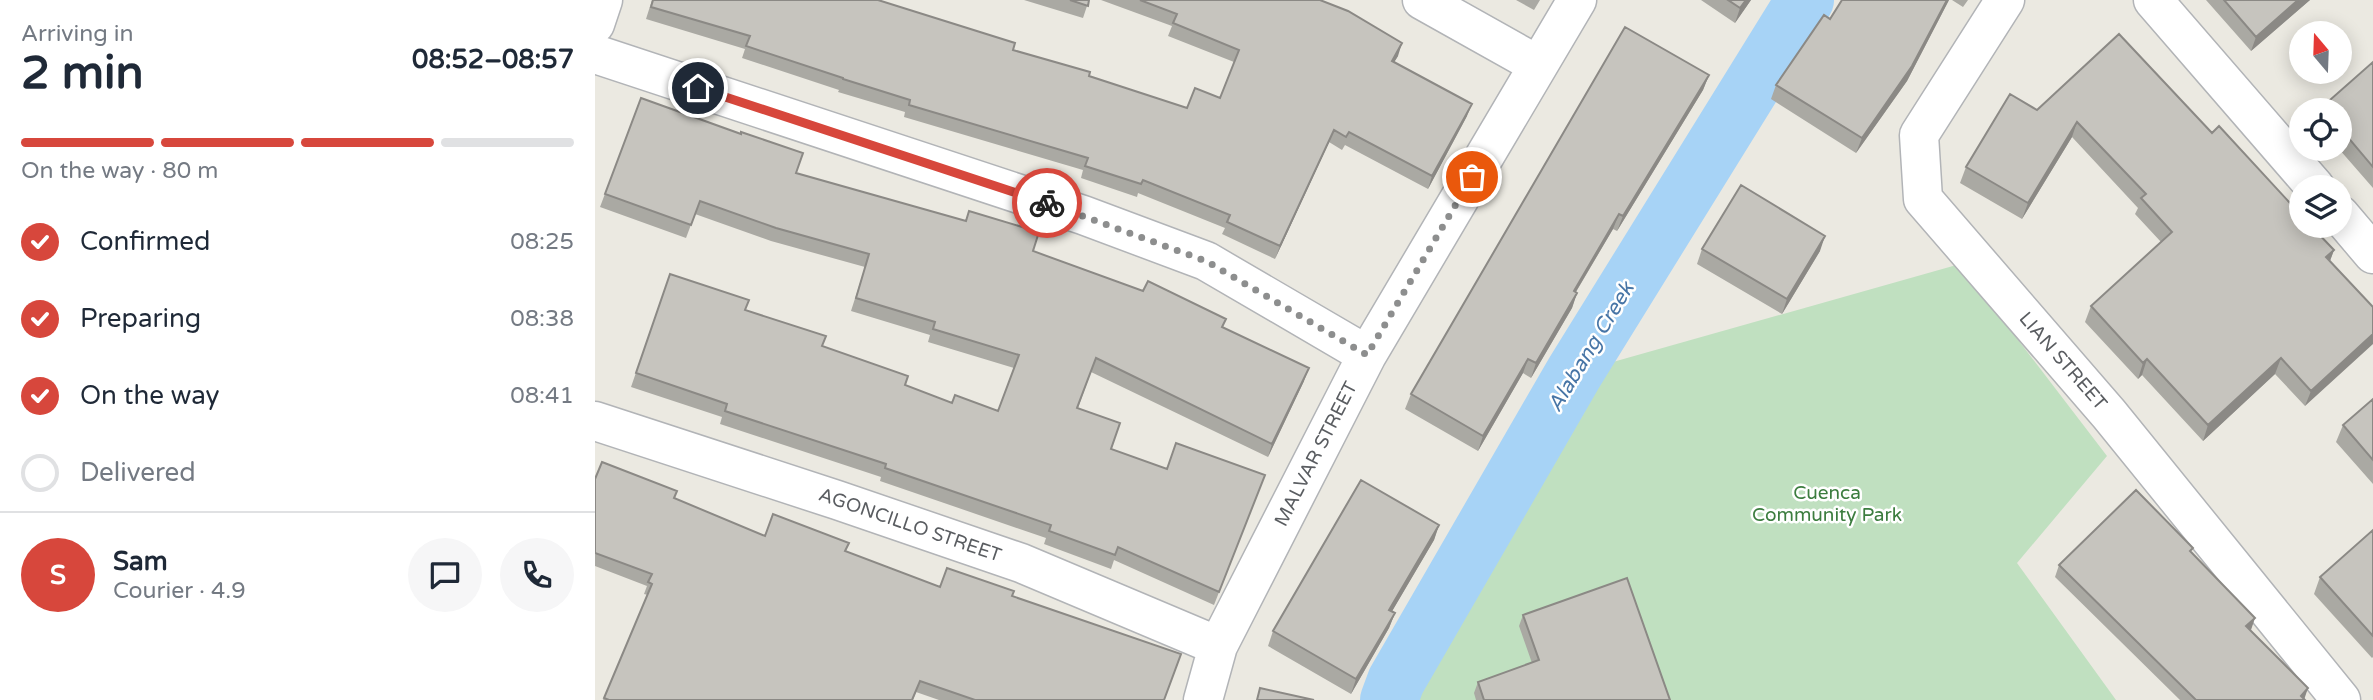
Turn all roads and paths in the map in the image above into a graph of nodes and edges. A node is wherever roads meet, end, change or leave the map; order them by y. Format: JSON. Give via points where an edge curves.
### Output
{"nodes":[{"id":1,"x":603,"y":0,"type":"edge"},
{"id":2,"x":1422,"y":0,"type":"edge"},
{"id":3,"x":1577,"y":0,"type":"edge"},
{"id":4,"x":2005,"y":0,"type":"edge"},
{"id":5,"x":2153,"y":0,"type":"edge"},
{"id":6,"x":595,"y":24,"type":"edge"},
{"id":7,"x":595,"y":54,"type":"edge"},
{"id":8,"x":1538,"y":65,"type":"junction"},
{"id":9,"x":2305,"y":175,"type":"edge"},
{"id":10,"x":2352,"y":229,"type":"edge"},
{"id":11,"x":2373,"y":254,"type":"edge"},
{"id":12,"x":1367,"y":355,"type":"junction"},
{"id":13,"x":595,"y":421,"type":"edge"},
{"id":14,"x":1218,"y":646,"type":"junction"},
{"id":15,"x":1203,"y":700,"type":"edge"},
{"id":16,"x":2341,"y":700,"type":"edge"}],
"edges":[{"from":1,"to":6,"type":"street"},
{"from":2,"to":8,"type":"street"},
{"from":3,"to":8,"type":"street","name":"MALVAR STREET"},
{"from":4,"to":16,"type":"street","name":"LIAN STREET","via":[[1919,135],[1923,199],[2109,414]]},
{"from":5,"to":9,"type":"street"},
{"from":7,"to":12,"type":"street","via":[[1083,215],[1206,261]]},
{"from":8,"to":12,"type":"street","name":"MALVAR STREET"},
{"from":10,"to":11,"type":"street"},
{"from":12,"to":14,"type":"street","name":"MALVAR STREET"},
{"from":13,"to":14,"type":"street","name":"AGONCILLO STREET","via":[[1021,563]]},
{"from":14,"to":15,"type":"street","name":"MALVAR STREET"}]}
